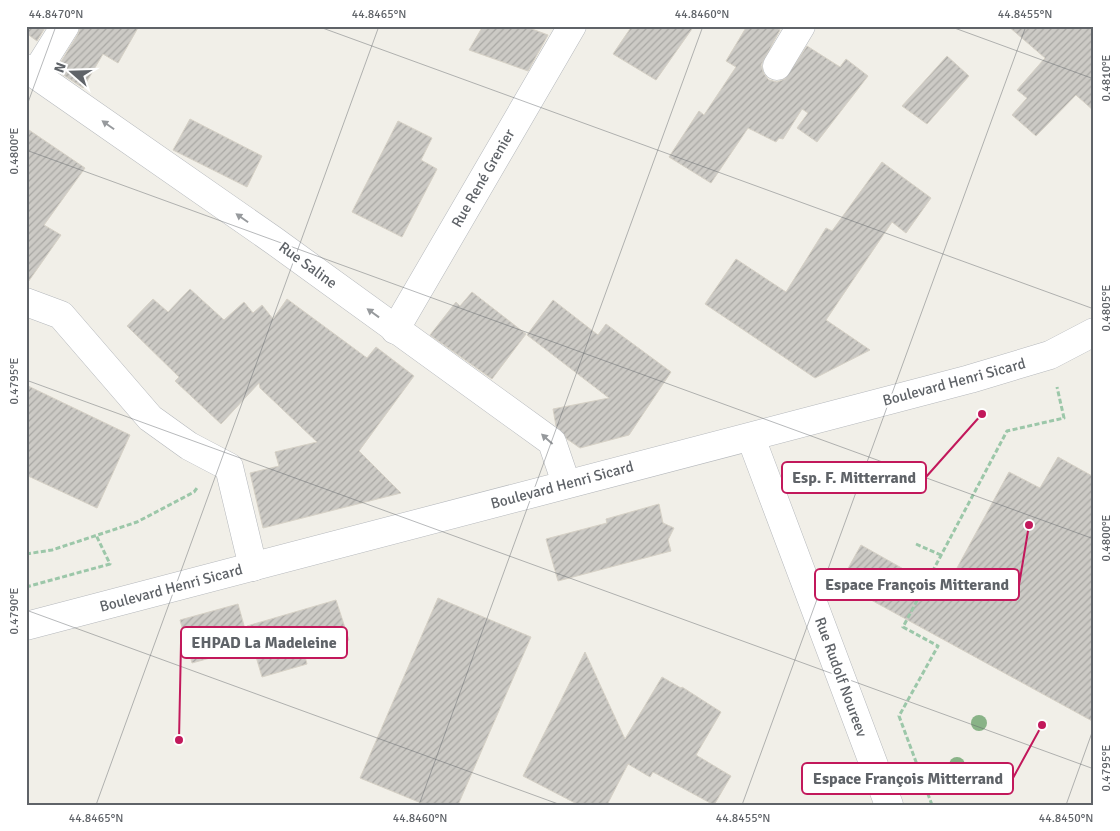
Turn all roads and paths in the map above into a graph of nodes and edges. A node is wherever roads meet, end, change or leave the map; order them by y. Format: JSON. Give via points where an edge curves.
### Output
{"nodes":[{"id":1,"x":65,"y":26,"type":"edge"},
{"id":2,"x":801,"y":26,"type":"edge"},
{"id":3,"x":568,"y":27,"type":"edge"},
{"id":4,"x":777,"y":66,"type":"dead end"},
{"id":5,"x":31,"y":71,"type":"edge"},
{"id":6,"x":26,"y":302,"type":"edge"},
{"id":7,"x":395,"y":330,"type":"junction"},
{"id":8,"x":1094,"y":332,"type":"edge"},
{"id":9,"x":1050,"y":355,"type":"junction"},
{"id":10,"x":751,"y":438,"type":"junction"},
{"id":11,"x":212,"y":458,"type":"junction"},
{"id":12,"x":566,"y":483,"type":"junction"},
{"id":13,"x":96,"y":535,"type":"junction"},
{"id":14,"x":916,"y":544,"type":"dead end"},
{"id":15,"x":26,"y":554,"type":"edge"},
{"id":16,"x":941,"y":555,"type":"junction"},
{"id":17,"x":253,"y":567,"type":"junction"},
{"id":18,"x":26,"y":587,"type":"edge"},
{"id":19,"x":26,"y":626,"type":"edge"},
{"id":20,"x":889,"y":805,"type":"edge"},
{"id":21,"x":932,"y":805,"type":"edge"}],
"edges":[{"from":1,"to":5,"type":"street"},
{"from":2,"to":4,"type":"street"},
{"from":3,"to":7,"type":"street","name":"Rue René Grenier"},
{"from":7,"to":5,"type":"street","name":"Rue Saline","one_way":true,"via":[[273,240]]},
{"from":6,"to":11,"type":"street","via":[[62,315],[150,418],[188,446]]},
{"from":12,"to":7,"type":"street","name":"Rue Saline","one_way":true,"via":[[552,442]]},
{"from":8,"to":9,"type":"street","name":"Boulevard Henri Sicard"},
{"from":9,"to":10,"type":"street","name":"Boulevard Henri Sicard"},
{"from":9,"to":16,"type":"path","via":[[1064,418],[1007,431]]},
{"from":10,"to":12,"type":"street","name":"Boulevard Henri Sicard"},
{"from":10,"to":20,"type":"street","name":"Rue Rudolf Noureev"},
{"from":11,"to":13,"type":"path","via":[[194,492],[137,522]]},
{"from":11,"to":17,"type":"street","via":[[228,467]]},
{"from":12,"to":17,"type":"street","name":"Boulevard Henri Sicard"},
{"from":13,"to":15,"type":"path","via":[[52,550]]},
{"from":13,"to":18,"type":"path","via":[[110,564]]},
{"from":14,"to":16,"type":"path"},
{"from":16,"to":21,"type":"path","via":[[903,627],[938,646],[899,716]]},
{"from":17,"to":19,"type":"street","name":"Boulevard Henri Sicard"}]}
